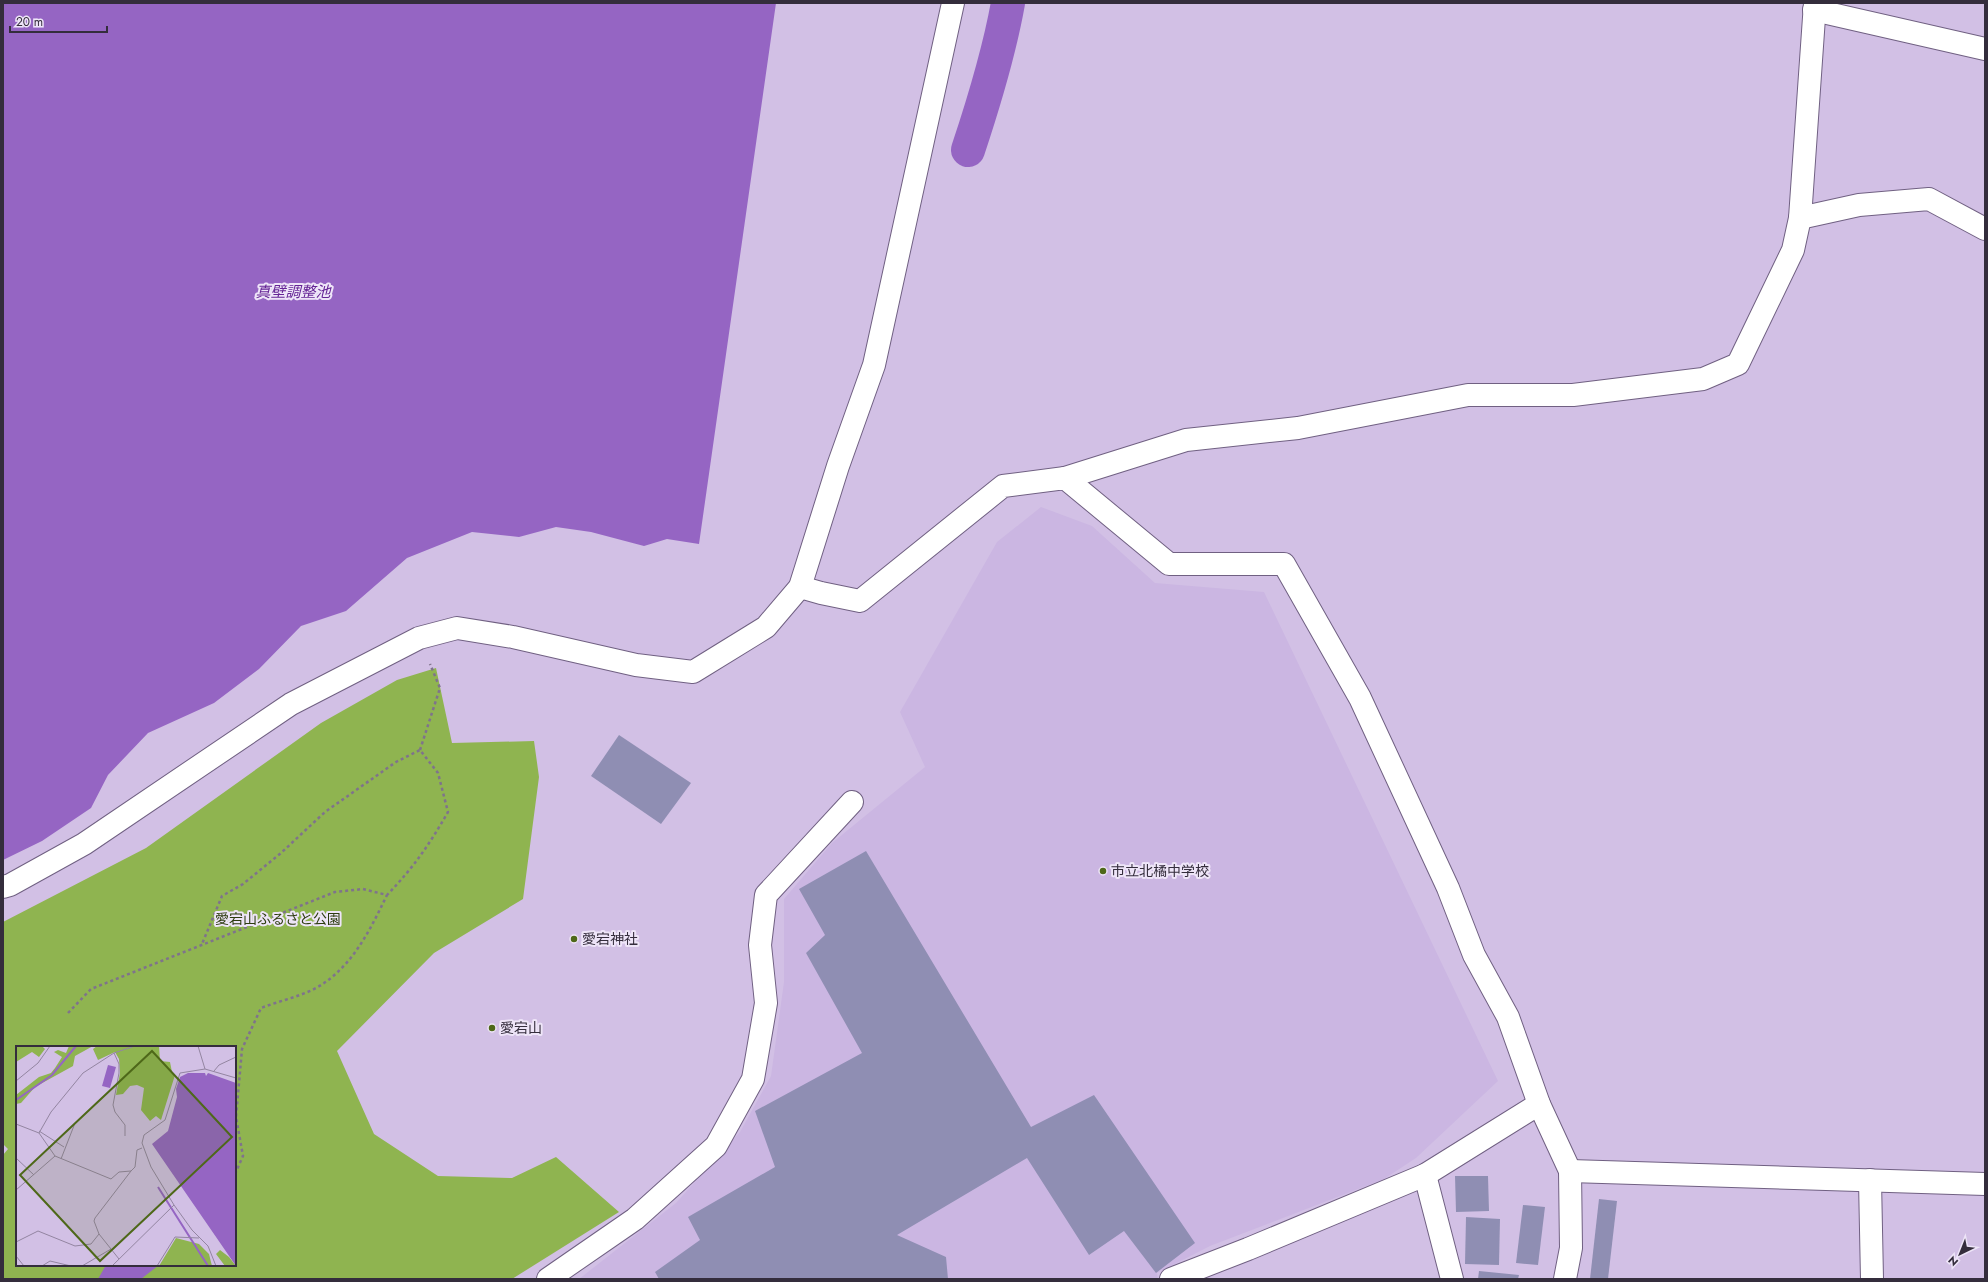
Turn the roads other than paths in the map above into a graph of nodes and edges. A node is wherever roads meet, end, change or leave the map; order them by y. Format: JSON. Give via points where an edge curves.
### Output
{"nodes":[{"id":1,"x":953,"y":3,"type":"edge"},
{"id":2,"x":1815,"y":6,"type":"edge"},
{"id":3,"x":1985,"y":48,"type":"edge"},
{"id":4,"x":1800,"y":218,"type":"junction"},
{"id":5,"x":1985,"y":230,"type":"edge"},
{"id":6,"x":1065,"y":478,"type":"junction"},
{"id":7,"x":800,"y":587,"type":"junction"},
{"id":8,"x":852,"y":802,"type":"dead end"},
{"id":9,"x":3,"y":887,"type":"edge"},
{"id":10,"x":1539,"y":1104,"type":"junction"},
{"id":11,"x":1570,"y":1171,"type":"junction"},
{"id":12,"x":1425,"y":1175,"type":"junction"},
{"id":13,"x":1870,"y":1180,"type":"junction"},
{"id":14,"x":1985,"y":1184,"type":"edge"},
{"id":15,"x":548,"y":1279,"type":"edge"},
{"id":16,"x":1171,"y":1279,"type":"edge"},
{"id":17,"x":1452,"y":1279,"type":"edge"},
{"id":18,"x":1565,"y":1279,"type":"edge"},
{"id":19,"x":1872,"y":1279,"type":"edge"}],
"edges":[{"from":1,"to":7,"type":"street","via":[[874,365],[838,466]]},
{"from":2,"to":3,"type":"street"},
{"from":2,"to":4,"type":"street"},
{"from":4,"to":5,"type":"street","via":[[1859,205],[1929,199]]},
{"from":4,"to":6,"type":"street","via":[[1793,250],[1738,364],[1703,379],[1573,395],[1468,395],[1298,428],[1186,440]]},
{"from":6,"to":7,"type":"street","via":[[1003,486],[860,601],[821,594]]},
{"from":6,"to":10,"type":"street","via":[[1169,564],[1284,564],[1360,698],[1448,888],[1474,955],[1508,1017]]},
{"from":7,"to":9,"type":"street","via":[[766,627],[693,672],[636,665],[514,637],[457,628],[419,638],[291,704],[84,844]]},
{"from":8,"to":15,"type":"street","via":[[766,895],[760,945],[766,1003],[753,1079],[716,1146],[635,1220]]},
{"from":10,"to":11,"type":"street"},
{"from":10,"to":12,"type":"street"},
{"from":11,"to":13,"type":"street"},
{"from":11,"to":18,"type":"street","via":[[1571,1248]]},
{"from":12,"to":16,"type":"street"},
{"from":12,"to":17,"type":"street"},
{"from":13,"to":14,"type":"street"},
{"from":13,"to":19,"type":"street"}]}
